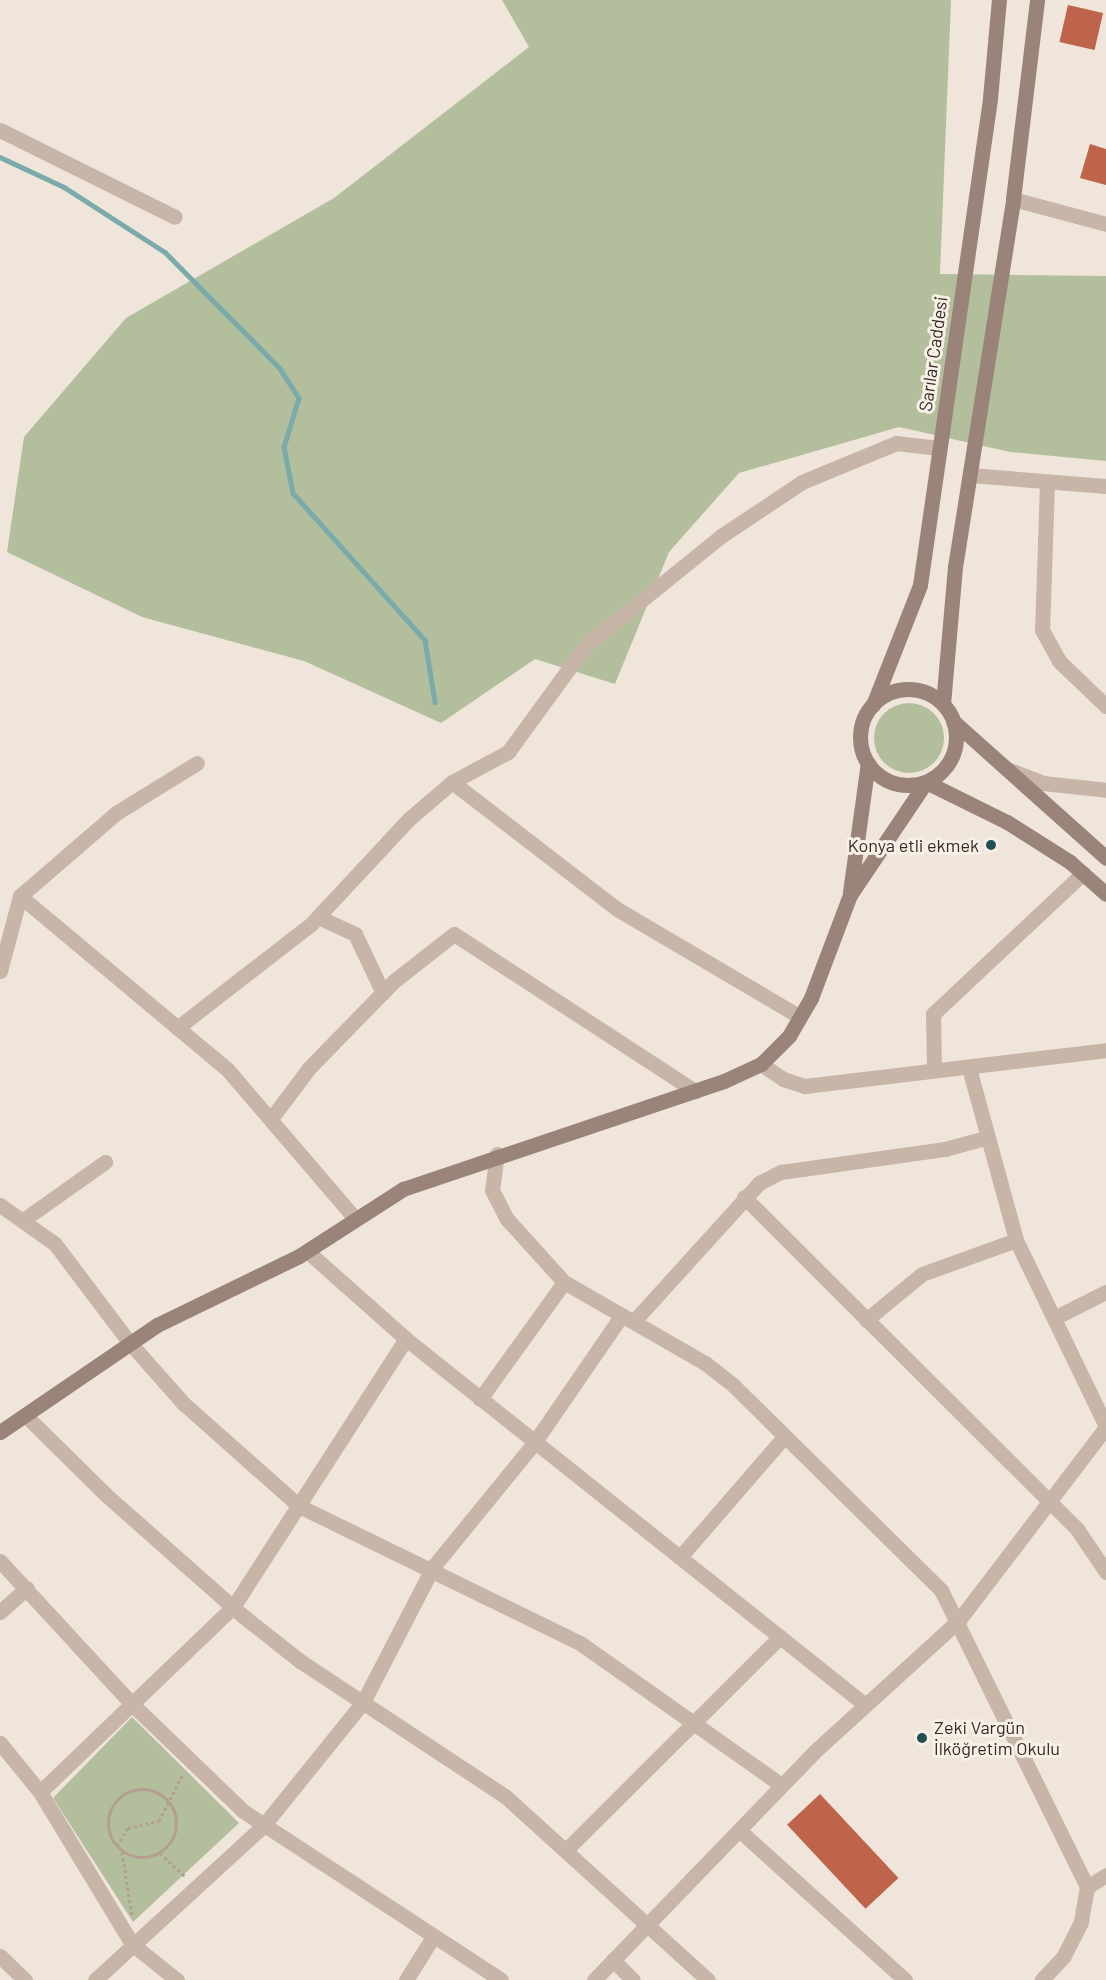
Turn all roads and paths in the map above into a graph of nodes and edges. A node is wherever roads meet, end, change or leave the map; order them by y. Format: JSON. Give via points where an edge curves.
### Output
{"nodes":[{"id":1,"x":999,"y":0,"type":"edge"},
{"id":2,"x":1037,"y":0,"type":"edge"},
{"id":3,"x":0,"y":130,"type":"edge"},
{"id":4,"x":1013,"y":199,"type":"junction"},
{"id":5,"x":175,"y":217,"type":"dead end"},
{"id":6,"x":1106,"y":224,"type":"edge"},
{"id":7,"x":939,"y":448,"type":"junction"},
{"id":8,"x":970,"y":475,"type":"junction"},
{"id":9,"x":1047,"y":482,"type":"junction"},
{"id":10,"x":1106,"y":486,"type":"edge"},
{"id":11,"x":943,"y":704,"type":"junction"},
{"id":12,"x":873,"y":705,"type":"junction"},
{"id":13,"x":1106,"y":706,"type":"edge"},
{"id":14,"x":953,"y":721,"type":"junction"},
{"id":15,"x":197,"y":763,"type":"dead end"},
{"id":16,"x":868,"y":763,"type":"junction"},
{"id":17,"x":1003,"y":768,"type":"junction"},
{"id":18,"x":452,"y":782,"type":"junction"},
{"id":19,"x":926,"y":782,"type":"junction"},
{"id":20,"x":1106,"y":790,"type":"edge"},
{"id":21,"x":1106,"y":858,"type":"edge"},
{"id":22,"x":1083,"y":873,"type":"junction"},
{"id":23,"x":1106,"y":894,"type":"edge"},
{"id":24,"x":850,"y":895,"type":"junction"},
{"id":25,"x":20,"y":896,"type":"junction"},
{"id":26,"x":318,"y":917,"type":"junction"},
{"id":27,"x":0,"y":971,"type":"edge"},
{"id":28,"x":383,"y":993,"type":"junction"},
{"id":29,"x":800,"y":1017,"type":"junction"},
{"id":30,"x":177,"y":1028,"type":"junction"},
{"id":31,"x":1106,"y":1050,"type":"edge"},
{"id":32,"x":761,"y":1064,"type":"junction"},
{"id":33,"x":969,"y":1068,"type":"junction"},
{"id":34,"x":934,"y":1070,"type":"junction"},
{"id":35,"x":695,"y":1091,"type":"junction"},
{"id":36,"x":273,"y":1116,"type":"junction"},
{"id":37,"x":985,"y":1138,"type":"junction"},
{"id":38,"x":497,"y":1154,"type":"junction"},
{"id":39,"x":105,"y":1162,"type":"dead end"},
{"id":40,"x":744,"y":1197,"type":"junction"},
{"id":41,"x":0,"y":1205,"type":"edge"},
{"id":42,"x":354,"y":1217,"type":"junction"},
{"id":43,"x":26,"y":1218,"type":"junction"},
{"id":44,"x":1016,"y":1240,"type":"junction"},
{"id":45,"x":307,"y":1251,"type":"junction"},
{"id":46,"x":564,"y":1282,"type":"junction"},
{"id":47,"x":1106,"y":1292,"type":"edge"},
{"id":48,"x":628,"y":1318,"type":"junction"},
{"id":49,"x":1054,"y":1318,"type":"junction"},
{"id":50,"x":866,"y":1320,"type":"junction"},
{"id":51,"x":406,"y":1339,"type":"junction"},
{"id":52,"x":130,"y":1343,"type":"junction"},
{"id":53,"x":480,"y":1399,"type":"junction"},
{"id":54,"x":26,"y":1416,"type":"junction"},
{"id":55,"x":1106,"y":1426,"type":"edge"},
{"id":56,"x":0,"y":1432,"type":"edge"},
{"id":57,"x":784,"y":1437,"type":"junction"},
{"id":58,"x":534,"y":1443,"type":"junction"},
{"id":59,"x":1047,"y":1501,"type":"junction"},
{"id":60,"x":299,"y":1506,"type":"junction"},
{"id":61,"x":680,"y":1557,"type":"junction"},
{"id":62,"x":0,"y":1561,"type":"edge"},
{"id":63,"x":433,"y":1567,"type":"junction"},
{"id":64,"x":1106,"y":1572,"type":"edge"},
{"id":65,"x":27,"y":1588,"type":"junction"},
{"id":66,"x":233,"y":1607,"type":"junction"},
{"id":67,"x":0,"y":1612,"type":"edge"},
{"id":68,"x":959,"y":1620,"type":"junction"},
{"id":69,"x":780,"y":1637,"type":"junction"},
{"id":70,"x":363,"y":1702,"type":"junction"},
{"id":71,"x":132,"y":1704,"type":"junction"},
{"id":72,"x":864,"y":1704,"type":"junction"},
{"id":73,"x":694,"y":1724,"type":"junction"},
{"id":74,"x":0,"y":1743,"type":"edge"},
{"id":75,"x":188,"y":1761,"type":"junction"},
{"id":76,"x":781,"y":1785,"type":"junction"},
{"id":77,"x":40,"y":1792,"type":"junction"},
{"id":78,"x":170,"y":1803,"type":"junction"},
{"id":79,"x":263,"y":1826,"type":"junction"},
{"id":80,"x":739,"y":1830,"type":"junction"},
{"id":81,"x":117,"y":1847,"type":"junction"},
{"id":82,"x":122,"y":1850,"type":"junction"},
{"id":83,"x":566,"y":1850,"type":"junction"},
{"id":84,"x":160,"y":1853,"type":"junction"},
{"id":85,"x":1106,"y":1875,"type":"edge"},
{"id":86,"x":196,"y":1886,"type":"junction"},
{"id":87,"x":1087,"y":1887,"type":"junction"},
{"id":88,"x":648,"y":1924,"type":"junction"},
{"id":89,"x":433,"y":1937,"type":"junction"},
{"id":90,"x":132,"y":1944,"type":"junction"},
{"id":91,"x":0,"y":1956,"type":"edge"},
{"id":92,"x":613,"y":1960,"type":"junction"},
{"id":93,"x":25,"y":1980,"type":"edge"},
{"id":94,"x":95,"y":1980,"type":"edge"},
{"id":95,"x":177,"y":1980,"type":"edge"},
{"id":96,"x":406,"y":1980,"type":"edge"},
{"id":97,"x":501,"y":1980,"type":"edge"},
{"id":98,"x":594,"y":1980,"type":"edge"},
{"id":99,"x":633,"y":1980,"type":"edge"},
{"id":100,"x":708,"y":1980,"type":"edge"},
{"id":101,"x":905,"y":1980,"type":"edge"},
{"id":102,"x":1041,"y":1980,"type":"edge"}],
"edges":[{"from":1,"to":7,"type":"street","name":"Sarılar Caddesi","via":[[990,98]]},
{"from":2,"to":4,"type":"street"},
{"from":3,"to":5,"type":"street"},
{"from":4,"to":6,"type":"street"},
{"from":4,"to":8,"type":"street"},
{"from":7,"to":12,"type":"street","name":"Sarılar Caddesi","via":[[920,585]]},
{"from":7,"to":18,"type":"street","via":[[896,443],[802,482],[721,536],[586,645],[508,752]]},
{"from":8,"to":9,"type":"street"},
{"from":8,"to":11,"type":"street"},
{"from":9,"to":10,"type":"street"},
{"from":9,"to":13,"type":"street","via":[[1042,630],[1059,661]]},
{"from":11,"to":12,"type":"street","via":[[908,690]]},
{"from":11,"to":14,"type":"street"},
{"from":12,"to":16,"type":"street","name":"Sarılar Caddesi","via":[[861,733]]},
{"from":14,"to":17,"type":"street"},
{"from":14,"to":19,"type":"street","name":"Sarılar Caddesi","via":[[956,735],[949,764]]},
{"from":15,"to":25,"type":"street","via":[[116,813]]},
{"from":16,"to":19,"type":"street","via":[[893,783]]},
{"from":16,"to":24,"type":"street","name":"Sarılar Caddesi"},
{"from":17,"to":20,"type":"street","via":[[1042,783]]},
{"from":17,"to":21,"type":"street"},
{"from":18,"to":26,"type":"street","via":[[408,819]]},
{"from":18,"to":29,"type":"street","via":[[617,909]]},
{"from":19,"to":22,"type":"street","via":[[1007,822]]},
{"from":19,"to":24,"type":"street","name":"Sarılar Caddesi"},
{"from":22,"to":23,"type":"street"},
{"from":22,"to":34,"type":"street","via":[[933,1014]]},
{"from":24,"to":29,"type":"street","name":"Sarılar Caddesi"},
{"from":25,"to":27,"type":"street"},
{"from":25,"to":30,"type":"street"},
{"from":26,"to":28,"type":"street","via":[[355,934]]},
{"from":26,"to":30,"type":"street"},
{"from":28,"to":35,"type":"street","via":[[454,934]]},
{"from":28,"to":36,"type":"street","via":[[296,1082]]},
{"from":29,"to":32,"type":"street","name":"Sarılar Caddesi"},
{"from":30,"to":36,"type":"street","via":[[227,1069]]},
{"from":31,"to":33,"type":"street"},
{"from":32,"to":34,"type":"street","via":[[805,1086]]},
{"from":32,"to":35,"type":"street"},
{"from":33,"to":34,"type":"street"},
{"from":33,"to":37,"type":"street"},
{"from":35,"to":38,"type":"street"},
{"from":36,"to":42,"type":"street"},
{"from":37,"to":40,"type":"street","via":[[945,1149],[781,1172]]},
{"from":37,"to":44,"type":"street"},
{"from":38,"to":42,"type":"street","via":[[403,1189]]},
{"from":38,"to":46,"type":"street","via":[[492,1190],[507,1219]]},
{"from":39,"to":43,"type":"street"},
{"from":40,"to":48,"type":"street"},
{"from":40,"to":50,"type":"street"},
{"from":41,"to":43,"type":"street"},
{"from":42,"to":45,"type":"street"},
{"from":43,"to":52,"type":"street","via":[[56,1244]]},
{"from":44,"to":49,"type":"street"},
{"from":44,"to":50,"type":"street","via":[[922,1274]]},
{"from":45,"to":51,"type":"street"},
{"from":45,"to":52,"type":"street"},
{"from":46,"to":48,"type":"street"},
{"from":46,"to":53,"type":"street"},
{"from":47,"to":49,"type":"street"},
{"from":48,"to":57,"type":"street","via":[[705,1363]]},
{"from":48,"to":58,"type":"street"},
{"from":49,"to":55,"type":"street"},
{"from":50,"to":59,"type":"street"},
{"from":51,"to":53,"type":"street"},
{"from":51,"to":60,"type":"street"},
{"from":52,"to":54,"type":"street"},
{"from":52,"to":60,"type":"street","via":[[183,1403]]},
{"from":53,"to":58,"type":"street"},
{"from":54,"to":56,"type":"street"},
{"from":54,"to":66,"type":"street","via":[[105,1494]]},
{"from":55,"to":59,"type":"street"},
{"from":57,"to":61,"type":"street"},
{"from":57,"to":68,"type":"street","via":[[942,1590]]},
{"from":58,"to":61,"type":"street"},
{"from":58,"to":63,"type":"street"},
{"from":59,"to":64,"type":"street","via":[[1077,1529]]},
{"from":59,"to":68,"type":"street"},
{"from":60,"to":63,"type":"street"},
{"from":60,"to":66,"type":"street"},
{"from":61,"to":69,"type":"street"},
{"from":62,"to":65,"type":"street"},
{"from":63,"to":70,"type":"street"},
{"from":63,"to":73,"type":"street","via":[[580,1643]]},
{"from":65,"to":67,"type":"street"},
{"from":65,"to":71,"type":"street"},
{"from":66,"to":70,"type":"street"},
{"from":66,"to":71,"type":"street"},
{"from":68,"to":72,"type":"street"},
{"from":68,"to":87,"type":"street"},
{"from":69,"to":72,"type":"street"},
{"from":69,"to":73,"type":"street"},
{"from":70,"to":79,"type":"street"},
{"from":70,"to":83,"type":"street","via":[[505,1796]]},
{"from":71,"to":75,"type":"street"},
{"from":71,"to":77,"type":"street"},
{"from":72,"to":76,"type":"street"},
{"from":73,"to":76,"type":"street"},
{"from":73,"to":83,"type":"street"},
{"from":74,"to":77,"type":"street"},
{"from":75,"to":78,"type":"path"},
{"from":75,"to":79,"type":"street"},
{"from":76,"to":80,"type":"street"},
{"from":77,"to":90,"type":"street"},
{"from":78,"to":81,"type":"path","via":[[159,1821],[128,1828]]},
{"from":78,"to":81,"type":"path","via":[[152,1791],[121,1797],[109,1815]]},
{"from":78,"to":84,"type":"path","via":[[175,1835]]},
{"from":79,"to":86,"type":"street"},
{"from":79,"to":89,"type":"street"},
{"from":80,"to":88,"type":"street"},
{"from":80,"to":101,"type":"street"},
{"from":81,"to":82,"type":"path"},
{"from":82,"to":84,"type":"path","via":[[138,1857]]},
{"from":82,"to":90,"type":"path","via":[[132,1893]]},
{"from":83,"to":88,"type":"street"},
{"from":84,"to":86,"type":"path"},
{"from":85,"to":87,"type":"street"},
{"from":86,"to":90,"type":"street"},
{"from":87,"to":102,"type":"street","via":[[1082,1922],[1064,1956]]},
{"from":88,"to":92,"type":"street"},
{"from":88,"to":100,"type":"street"},
{"from":89,"to":96,"type":"street"},
{"from":89,"to":97,"type":"street"},
{"from":90,"to":94,"type":"street"},
{"from":90,"to":95,"type":"street"},
{"from":91,"to":93,"type":"street"},
{"from":92,"to":98,"type":"street"},
{"from":92,"to":99,"type":"street"}]}
